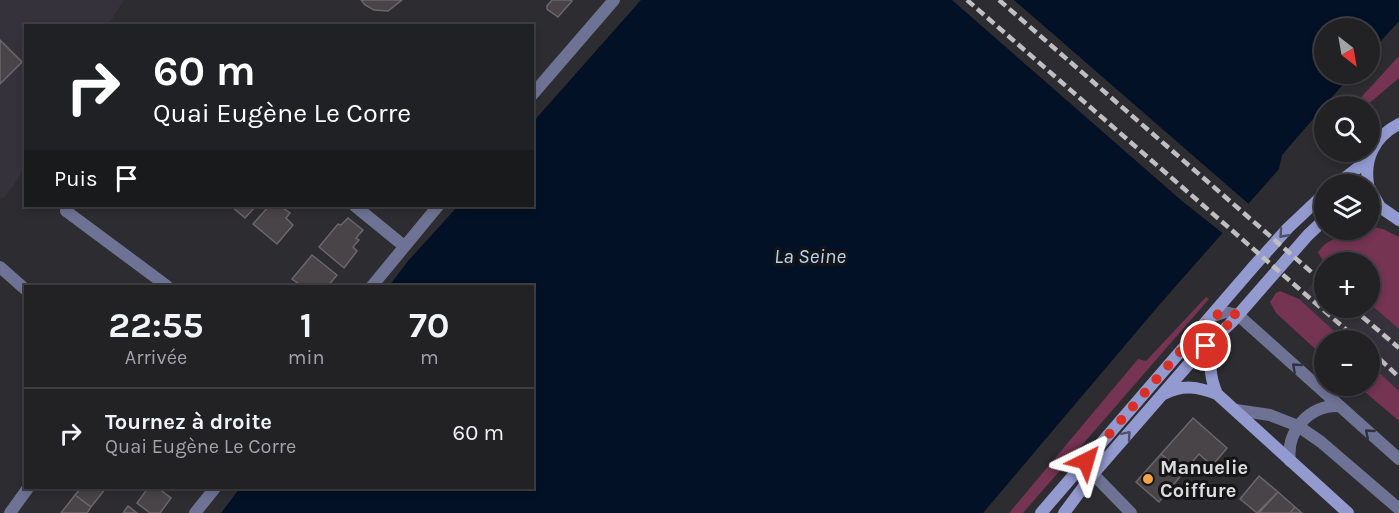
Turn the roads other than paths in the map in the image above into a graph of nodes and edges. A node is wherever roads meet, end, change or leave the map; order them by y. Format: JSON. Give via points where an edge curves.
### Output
{"nodes":[{"id":1,"x":614,"y":0,"type":"edge"},
{"id":2,"x":534,"y":93,"type":"edge"},
{"id":3,"x":1399,"y":124,"type":"edge"},
{"id":4,"x":1380,"y":138,"type":"edge"},
{"id":5,"x":1365,"y":162,"type":"edge"},
{"id":6,"x":1350,"y":174,"type":"edge"},
{"id":7,"x":1314,"y":203,"type":"edge"},
{"id":8,"x":356,"y":207,"type":"edge"},
{"id":9,"x":437,"y":207,"type":"edge"},
{"id":10,"x":1380,"y":208,"type":"edge"},
{"id":11,"x":66,"y":211,"type":"dead end"},
{"id":12,"x":1399,"y":220,"type":"edge"},
{"id":13,"x":1314,"y":229,"type":"edge"},
{"id":14,"x":404,"y":246,"type":"junction"},
{"id":15,"x":0,"y":267,"type":"edge"},
{"id":16,"x":166,"y":285,"type":"edge"},
{"id":17,"x":373,"y":285,"type":"edge"},
{"id":18,"x":24,"y":288,"type":"edge"},
{"id":19,"x":1210,"y":317,"type":"junction"},
{"id":20,"x":1235,"y":319,"type":"junction"},
{"id":21,"x":1217,"y":394,"type":"junction"},
{"id":22,"x":1160,"y":397,"type":"junction"},
{"id":23,"x":1339,"y":406,"type":"junction"},
{"id":24,"x":1236,"y":410,"type":"junction"},
{"id":25,"x":1298,"y":426,"type":"junction"},
{"id":26,"x":1399,"y":459,"type":"edge"},
{"id":27,"x":1290,"y":461,"type":"junction"},
{"id":28,"x":1094,"y":474,"type":"junction"},
{"id":29,"x":27,"y":489,"type":"edge"},
{"id":30,"x":214,"y":489,"type":"edge"},
{"id":31,"x":1399,"y":509,"type":"edge"},
{"id":32,"x":10,"y":513,"type":"edge"},
{"id":33,"x":195,"y":513,"type":"edge"},
{"id":34,"x":1041,"y":513,"type":"edge"},
{"id":35,"x":1064,"y":513,"type":"edge"},
{"id":36,"x":1131,"y":513,"type":"edge"},
{"id":37,"x":1348,"y":513,"type":"edge"}],
"edges":[{"from":1,"to":2,"type":"street"},
{"from":3,"to":4,"type":"main road"},
{"from":5,"to":6,"type":"main road"},
{"from":7,"to":19,"type":"main road","one_way":true},
{"from":8,"to":14,"type":"street"},
{"from":9,"to":14,"type":"street"},
{"from":10,"to":12,"type":"main road"},
{"from":11,"to":16,"type":"street"},
{"from":13,"to":20,"type":"main road"},
{"from":14,"to":17,"type":"street"},
{"from":15,"to":18,"type":"street"},
{"from":19,"to":20,"type":"street","via":[[1225,312]]},
{"from":19,"to":34,"type":"main road"},
{"from":20,"to":21,"type":"main road","via":[[1211,360],[1211,378]]},
{"from":20,"to":22,"type":"main road"},
{"from":23,"to":20,"type":"street","one_way":true},
{"from":21,"to":22,"type":"main road","via":[[1184,387]]},
{"from":21,"to":24,"type":"main road"},
{"from":28,"to":22,"type":"main road","one_way":true},
{"from":23,"to":25,"type":"street","via":[[1317,409]]},
{"from":26,"to":23,"type":"street","one_way":true},
{"from":24,"to":25,"type":"street","via":[[1270,415]]},
{"from":24,"to":27,"type":"main road"},
{"from":25,"to":27,"type":"street","via":[[1290,442]]},
{"from":25,"to":31,"type":"street"},
{"from":27,"to":37,"type":"main road"},
{"from":28,"to":35,"type":"main road"},
{"from":28,"to":36,"type":"street"},
{"from":29,"to":32,"type":"street"},
{"from":30,"to":33,"type":"street"}]}
